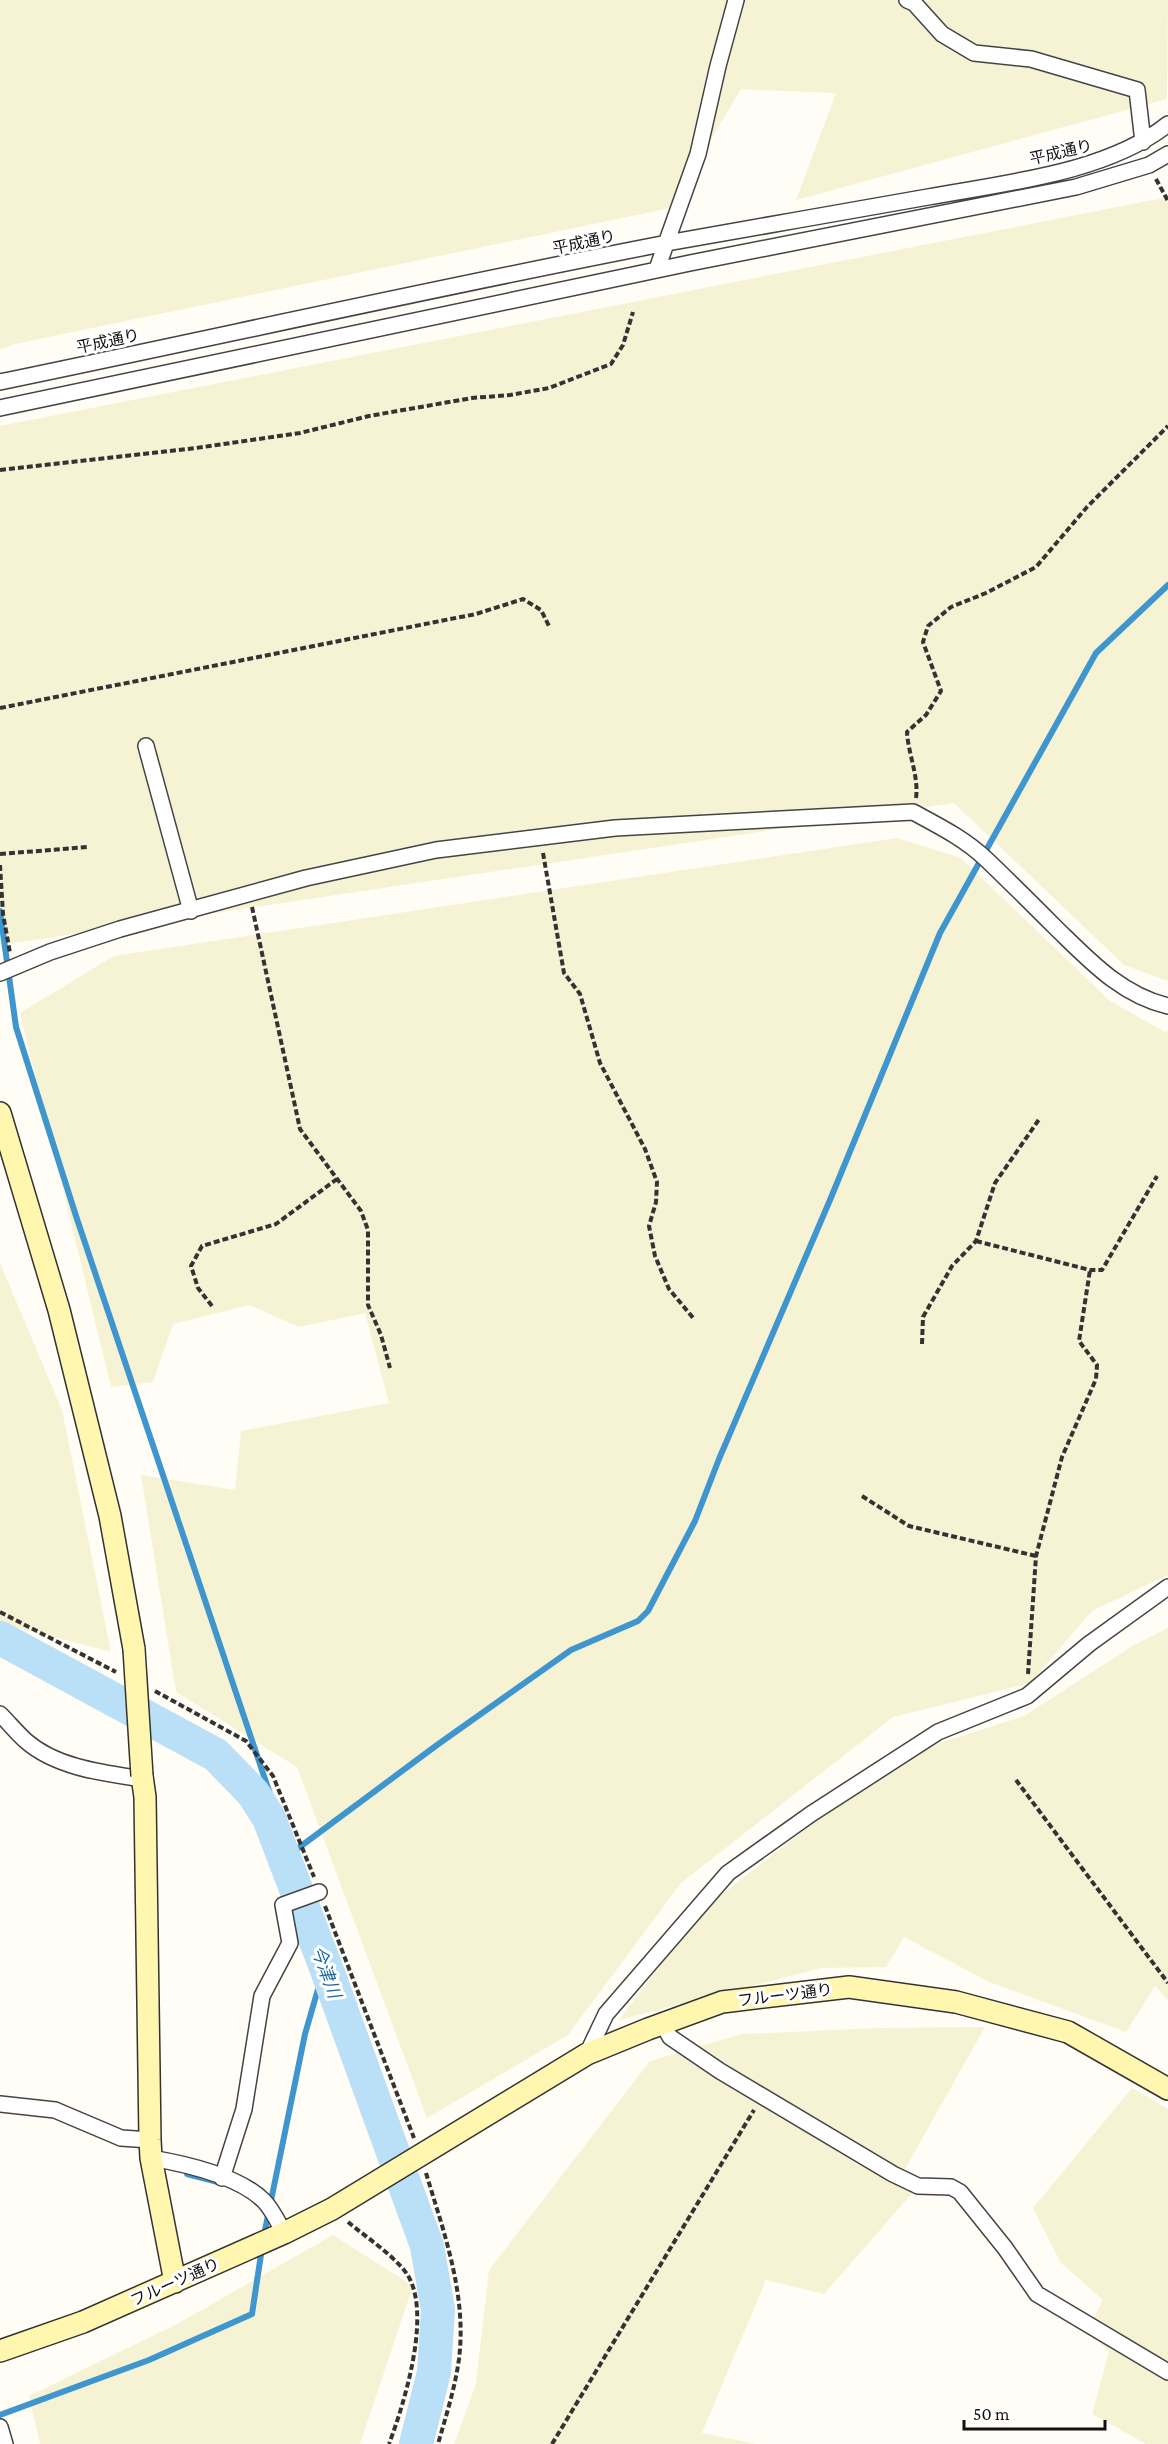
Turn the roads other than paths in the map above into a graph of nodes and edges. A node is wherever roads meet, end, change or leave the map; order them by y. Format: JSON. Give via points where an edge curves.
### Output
{"nodes":[{"id":1,"x":736,"y":0,"type":"edge"},
{"id":2,"x":907,"y":0,"type":"edge"},
{"id":3,"x":1168,"y":124,"type":"edge"},
{"id":4,"x":1143,"y":142,"type":"junction"},
{"id":5,"x":1168,"y":154,"type":"edge"},
{"id":6,"x":666,"y":243,"type":"junction"},
{"id":7,"x":657,"y":269,"type":"junction"},
{"id":8,"x":0,"y":382,"type":"edge"},
{"id":9,"x":0,"y":408,"type":"edge"},
{"id":10,"x":146,"y":746,"type":"dead end"},
{"id":11,"x":191,"y":910,"type":"junction"},
{"id":12,"x":6,"y":971,"type":"edge"},
{"id":13,"x":1168,"y":1006,"type":"edge"},
{"id":14,"x":0,"y":1113,"type":"edge"},
{"id":15,"x":1168,"y":1587,"type":"edge"},
{"id":16,"x":0,"y":1714,"type":"edge"},
{"id":17,"x":142,"y":1778,"type":"junction"},
{"id":18,"x":320,"y":1892,"type":"road end"},
{"id":19,"x":663,"y":2024,"type":"junction"},
{"id":20,"x":586,"y":2054,"type":"junction"},
{"id":21,"x":1168,"y":2089,"type":"edge"},
{"id":22,"x":0,"y":2104,"type":"edge"},
{"id":23,"x":151,"y":2149,"type":"junction"},
{"id":24,"x":222,"y":2178,"type":"junction"},
{"id":25,"x":284,"y":2232,"type":"junction"},
{"id":26,"x":175,"y":2282,"type":"junction"},
{"id":27,"x":0,"y":2351,"type":"edge"},
{"id":28,"x":1168,"y":2372,"type":"edge"},
{"id":29,"x":0,"y":2427,"type":"edge"},
{"id":30,"x":6,"y":2444,"type":"edge"}],
"edges":[{"from":1,"to":6,"type":"street","via":[[698,154]]},
{"from":2,"to":4,"type":"street","via":[[942,34],[974,53],[1031,58],[1137,90]]},
{"from":3,"to":4,"type":"street","name":"平成通り"},
{"from":4,"to":6,"type":"street","name":"平成通り","via":[[1072,169]]},
{"from":5,"to":7,"type":"street","via":[[1119,176],[1065,190]]},
{"from":6,"to":7,"type":"street"},
{"from":6,"to":8,"type":"street","name":"平成通り"},
{"from":7,"to":9,"type":"street"},
{"from":10,"to":11,"type":"street"},
{"from":11,"to":12,"type":"street","via":[[51,952]]},
{"from":11,"to":13,"type":"street","via":[[436,850],[615,828],[914,812],[954,834],[985,858],[1101,972],[1131,992]]},
{"from":14,"to":17,"type":"street","bridge":true,"via":[[62,1322],[110,1516],[134,1649]]},
{"from":15,"to":20,"type":"street","via":[[1089,1644],[1027,1696],[938,1732],[728,1873],[606,2014]]},
{"from":16,"to":17,"type":"street","via":[[45,1754],[68,1764]]},
{"from":17,"to":23,"type":"street"},
{"from":18,"to":24,"type":"street","via":[[283,1905],[290,1943],[262,1996],[244,2109]]},
{"from":19,"to":20,"type":"street","name":"フルーツ通り"},
{"from":19,"to":21,"type":"street","name":"フルーツ通り","via":[[722,2002],[849,1987],[956,2002],[1068,2032]]},
{"from":19,"to":28,"type":"street","via":[[670,2037],[893,2174],[918,2186],[951,2187],[960,2192],[1037,2294]]},
{"from":20,"to":25,"type":"street","name":"フルーツ通り","via":[[420,2156]]},
{"from":22,"to":23,"type":"street","via":[[55,2109]]},
{"from":23,"to":24,"type":"street"},
{"from":23,"to":26,"type":"street"},
{"from":24,"to":25,"type":"street","via":[[246,2187],[266,2202]]},
{"from":25,"to":26,"type":"street","name":"フルーツ通り"},
{"from":26,"to":27,"type":"street","name":"フルーツ通り","via":[[83,2322]]},
{"from":29,"to":30,"type":"street"}]}
